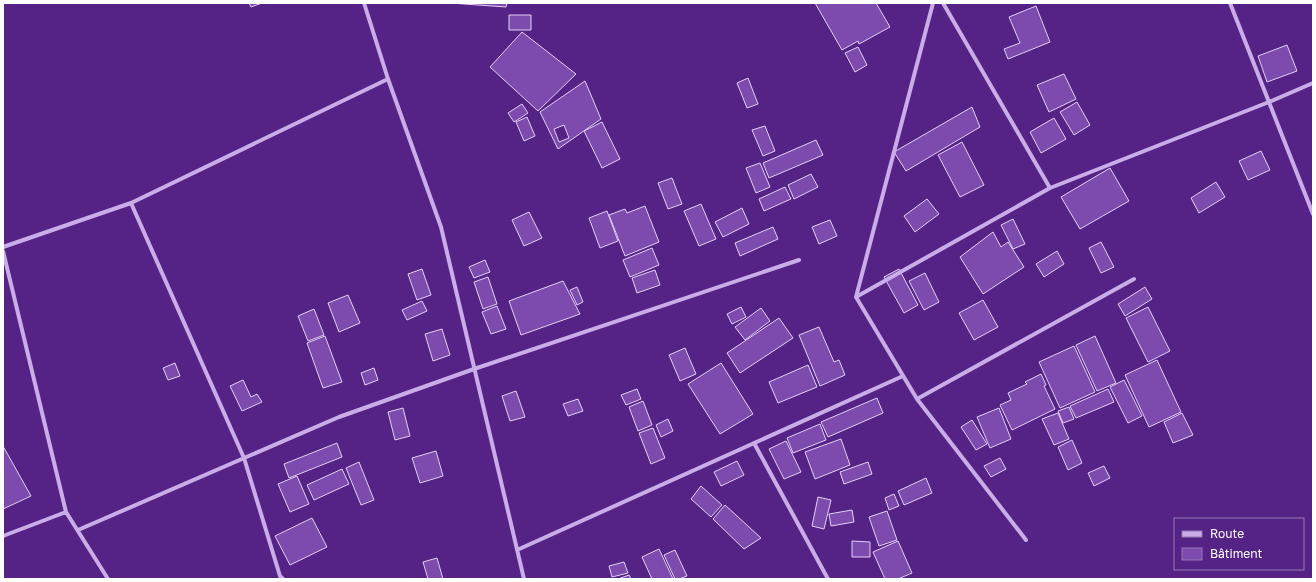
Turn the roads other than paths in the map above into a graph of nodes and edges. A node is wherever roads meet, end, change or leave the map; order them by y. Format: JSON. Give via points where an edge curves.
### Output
{"nodes":[{"id":1,"x":364,"y":3,"type":"edge"},
{"id":2,"x":933,"y":3,"type":"edge"},
{"id":3,"x":943,"y":3,"type":"edge"},
{"id":4,"x":1230,"y":3,"type":"edge"},
{"id":5,"x":388,"y":79,"type":"junction"},
{"id":6,"x":1313,"y":83,"type":"edge"},
{"id":7,"x":1269,"y":102,"type":"junction"},
{"id":8,"x":1050,"y":188,"type":"junction"},
{"id":9,"x":131,"y":203,"type":"junction"},
{"id":10,"x":1313,"y":214,"type":"edge"},
{"id":11,"x":3,"y":247,"type":"edge"},
{"id":12,"x":3,"y":251,"type":"edge"},
{"id":13,"x":799,"y":260,"type":"dead end"},
{"id":14,"x":1134,"y":279,"type":"dead end"},
{"id":15,"x":856,"y":297,"type":"junction"},
{"id":16,"x":474,"y":369,"type":"junction"},
{"id":17,"x":903,"y":376,"type":"junction"},
{"id":18,"x":916,"y":399,"type":"junction"},
{"id":19,"x":754,"y":443,"type":"junction"},
{"id":20,"x":244,"y":458,"type":"junction"},
{"id":21,"x":66,"y":512,"type":"junction"},
{"id":22,"x":78,"y":530,"type":"junction"},
{"id":23,"x":3,"y":536,"type":"edge"},
{"id":24,"x":1026,"y":540,"type":"dead end"},
{"id":25,"x":517,"y":550,"type":"junction"},
{"id":26,"x":108,"y":579,"type":"edge"},
{"id":27,"x":283,"y":579,"type":"edge"},
{"id":28,"x":524,"y":579,"type":"edge"},
{"id":29,"x":828,"y":579,"type":"edge"}],
"edges":[{"from":1,"to":5,"type":"street"},
{"from":2,"to":15,"type":"street"},
{"from":3,"to":8,"type":"street"},
{"from":4,"to":7,"type":"street"},
{"from":5,"to":9,"type":"street"},
{"from":5,"to":16,"type":"street","via":[[441,227]]},
{"from":6,"to":7,"type":"street"},
{"from":7,"to":8,"type":"street"},
{"from":7,"to":10,"type":"street"},
{"from":8,"to":15,"type":"street"},
{"from":9,"to":11,"type":"street"},
{"from":9,"to":20,"type":"street"},
{"from":12,"to":21,"type":"street"},
{"from":13,"to":16,"type":"street"},
{"from":14,"to":18,"type":"street"},
{"from":15,"to":17,"type":"street"},
{"from":16,"to":20,"type":"street","via":[[339,417]]},
{"from":16,"to":25,"type":"street"},
{"from":17,"to":18,"type":"street"},
{"from":17,"to":19,"type":"street"},
{"from":18,"to":24,"type":"street"},
{"from":19,"to":25,"type":"street"},
{"from":19,"to":29,"type":"street"},
{"from":20,"to":22,"type":"street"},
{"from":20,"to":27,"type":"street"},
{"from":21,"to":22,"type":"street"},
{"from":21,"to":23,"type":"street"},
{"from":22,"to":26,"type":"street"},
{"from":25,"to":28,"type":"street"}]}
